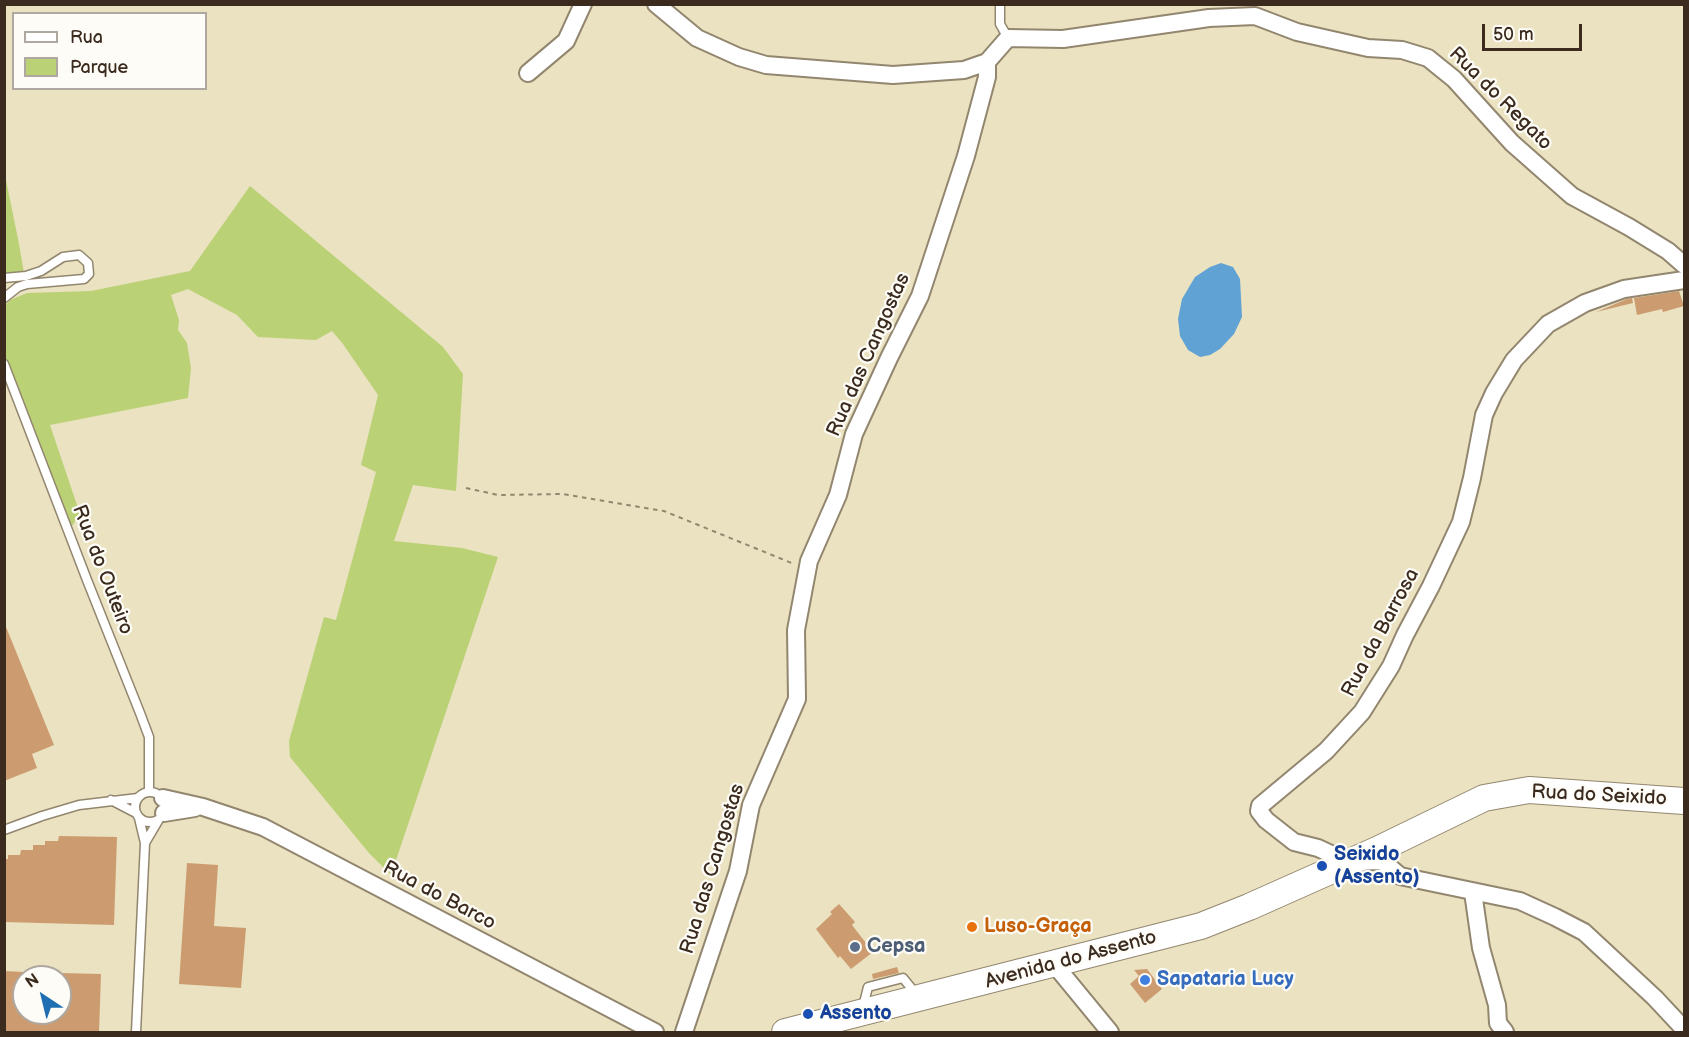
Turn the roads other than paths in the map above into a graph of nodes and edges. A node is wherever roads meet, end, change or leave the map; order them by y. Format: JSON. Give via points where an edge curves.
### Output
{"nodes":[{"id":1,"x":583,"y":4,"type":"edge"},
{"id":2,"x":656,"y":4,"type":"edge"},
{"id":3,"x":1000,"y":4,"type":"edge"},
{"id":4,"x":1008,"y":38,"type":"junction"},
{"id":5,"x":987,"y":62,"type":"junction"},
{"id":6,"x":528,"y":72,"type":"dead end"},
{"id":7,"x":1684,"y":265,"type":"edge"},
{"id":8,"x":4,"y":278,"type":"edge"},
{"id":9,"x":1684,"y":280,"type":"edge"},
{"id":10,"x":4,"y":298,"type":"edge"},
{"id":11,"x":4,"y":364,"type":"edge"},
{"id":12,"x":7,"y":376,"type":"edge"},
{"id":13,"x":138,"y":798,"type":"junction"},
{"id":14,"x":110,"y":800,"type":"junction"},
{"id":15,"x":1684,"y":801,"type":"edge"},
{"id":16,"x":158,"y":806,"type":"junction"},
{"id":17,"x":137,"y":816,"type":"junction"},
{"id":18,"x":4,"y":830,"type":"edge"},
{"id":19,"x":145,"y":843,"type":"junction"},
{"id":20,"x":1348,"y":862,"type":"junction"},
{"id":21,"x":1473,"y":892,"type":"junction"},
{"id":22,"x":1054,"y":964,"type":"junction"},
{"id":23,"x":1684,"y":1029,"type":"edge"},
{"id":24,"x":136,"y":1032,"type":"edge"},
{"id":25,"x":655,"y":1032,"type":"edge"},
{"id":26,"x":684,"y":1032,"type":"edge"},
{"id":27,"x":785,"y":1032,"type":"edge"},
{"id":28,"x":1110,"y":1032,"type":"edge"},
{"id":29,"x":1505,"y":1032,"type":"edge"}],
"edges":[{"from":1,"to":6,"type":"street","via":[[566,41]]},
{"from":2,"to":5,"type":"street","via":[[697,38],[766,65],[893,75],[964,70]]},
{"from":3,"to":4,"type":"lane","via":[[1000,24]]},
{"from":4,"to":5,"type":"street"},
{"from":4,"to":7,"type":"street","name":"Rua do Regato","via":[[1063,39],[1209,18],[1255,16],[1297,32],[1428,58],[1454,79],[1512,143],[1572,196],[1668,251]]},
{"from":5,"to":26,"type":"street","name":"Rua das Cangostas","via":[[987,77],[966,156],[920,296],[854,434],[838,495],[809,561],[796,630],[797,699],[751,806],[738,871]]},
{"from":8,"to":10,"type":"lane","via":[[41,271],[63,257],[79,255],[88,263],[89,274],[84,279],[27,284]]},
{"from":9,"to":20,"type":"street","name":"Rua da Barrosa","via":[[1624,290],[1585,303],[1548,324],[1514,360],[1494,393],[1484,415],[1461,522],[1391,666],[1362,712],[1326,751],[1260,806],[1266,820],[1293,842]]},
{"from":11,"to":12,"type":"lane","name":"Rua do Outeiro"},
{"from":12,"to":16,"type":"lane","name":"Rua do Outeiro","via":[[140,713],[148,737]]},
{"from":13,"to":14,"type":"lane"},
{"from":13,"to":16,"type":"lane"},
{"from":13,"to":17,"type":"lane"},
{"from":14,"to":17,"type":"lane"},
{"from":14,"to":18,"type":"lane","via":[[79,805]]},
{"from":15,"to":20,"type":"main road","name":"Rua do Seixido","via":[[1529,790],[1484,798]]},
{"from":16,"to":17,"type":"lane","via":[[148,823]]},
{"from":16,"to":19,"type":"lane"},
{"from":16,"to":25,"type":"street","name":"Rua do Barco","via":[[199,807],[263,827]]},
{"from":17,"to":19,"type":"lane"},
{"from":19,"to":24,"type":"lane"},
{"from":20,"to":21,"type":"street","name":"Rua da Barrosa","via":[[1382,861],[1400,876]]},
{"from":20,"to":22,"type":"main road","name":"Avenida do Assento","via":[[1201,926]]},
{"from":21,"to":23,"type":"street","name":"Rua da Barrosa","via":[[1520,901],[1584,932]]},
{"from":21,"to":29,"type":"street","via":[[1498,1023]]},
{"from":22,"to":27,"type":"main road","name":"Avenida do Assento"},
{"from":22,"to":28,"type":"street"}]}
